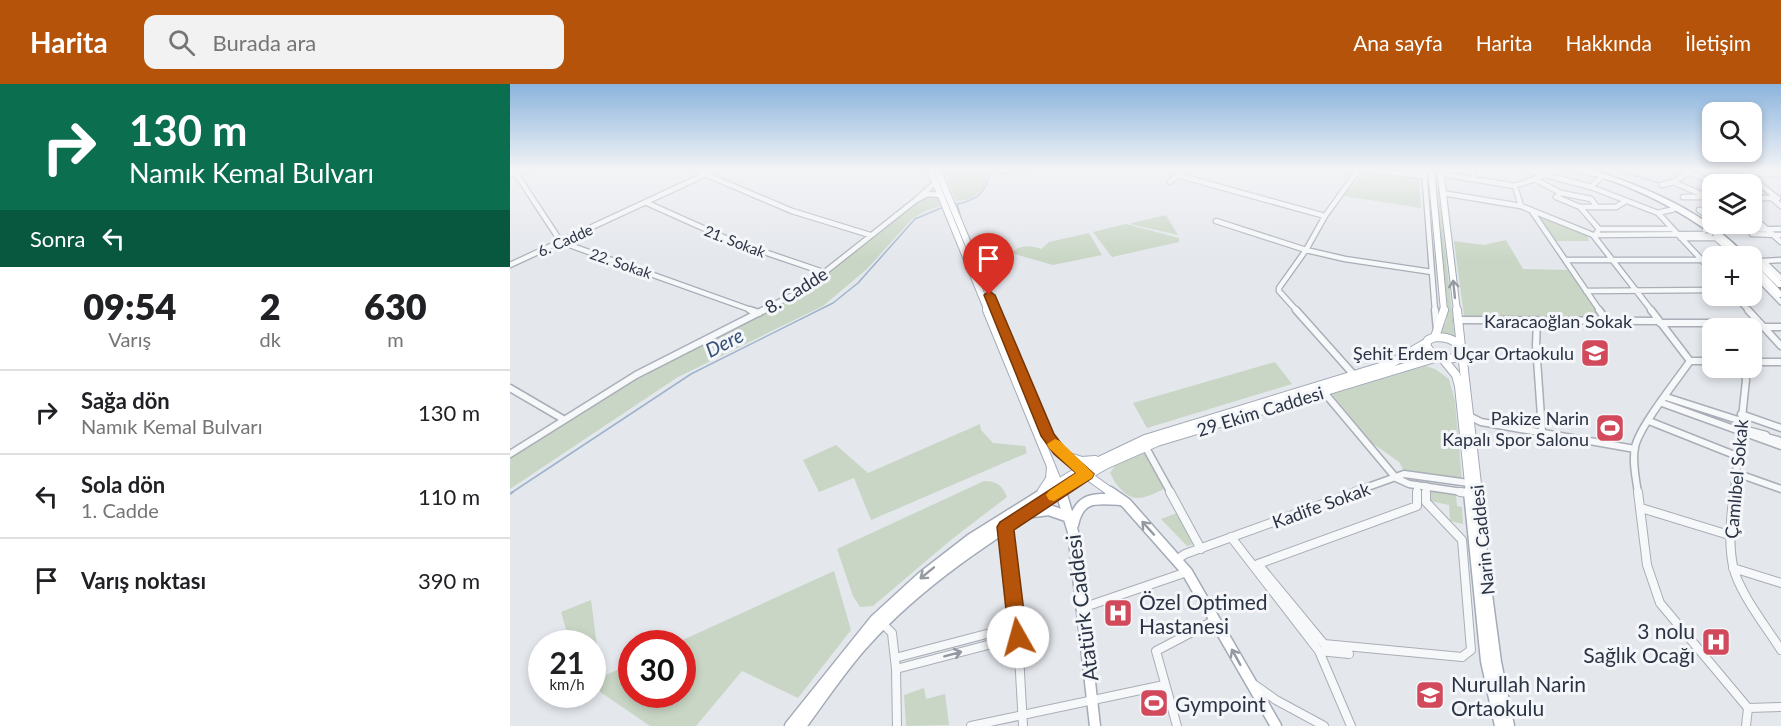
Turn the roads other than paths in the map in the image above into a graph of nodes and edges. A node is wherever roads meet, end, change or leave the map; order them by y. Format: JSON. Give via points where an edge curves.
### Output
{"nodes":[{"id":1,"x":531,"y":199,"type":"edge"},
{"id":2,"x":653,"y":199,"type":"edge"},
{"id":3,"x":762,"y":199,"type":"edge"},
{"id":4,"x":944,"y":199,"type":"edge"},
{"id":5,"x":947,"y":199,"type":"edge"},
{"id":6,"x":1263,"y":199,"type":"edge"},
{"id":7,"x":1337,"y":199,"type":"edge"},
{"id":8,"x":1427,"y":199,"type":"edge"},
{"id":9,"x":1434,"y":199,"type":"edge"},
{"id":10,"x":1443,"y":199,"type":"edge"},
{"id":11,"x":1478,"y":199,"type":"edge"},
{"id":12,"x":1519,"y":199,"type":"edge"},
{"id":13,"x":1561,"y":199,"type":"edge"},
{"id":14,"x":1591,"y":199,"type":"edge"},
{"id":15,"x":1621,"y":199,"type":"edge"},
{"id":16,"x":1656,"y":199,"type":"edge"},
{"id":17,"x":1661,"y":199,"type":"edge"},
{"id":18,"x":1669,"y":199,"type":"edge"},
{"id":19,"x":916,"y":200,"type":"edge"},
{"id":20,"x":1626,"y":201,"type":"junction"},
{"id":21,"x":647,"y":202,"type":"junction"},
{"id":22,"x":1521,"y":206,"type":"junction"},
{"id":23,"x":950,"y":207,"type":"junction"},
{"id":24,"x":1580,"y":207,"type":"junction"},
{"id":25,"x":1598,"y":207,"type":"junction"},
{"id":26,"x":1531,"y":210,"type":"junction"},
{"id":27,"x":1701,"y":210,"type":"dead end"},
{"id":28,"x":1702,"y":212,"type":"edge"},
{"id":29,"x":1658,"y":213,"type":"junction"},
{"id":30,"x":1325,"y":216,"type":"junction"},
{"id":31,"x":1216,"y":221,"type":"dead end"},
{"id":32,"x":1762,"y":225,"type":"edge"},
{"id":33,"x":1599,"y":229,"type":"junction"},
{"id":34,"x":1672,"y":229,"type":"junction"},
{"id":35,"x":1781,"y":229,"type":"edge"},
{"id":36,"x":1762,"y":230,"type":"edge"},
{"id":37,"x":1768,"y":231,"type":"junction"},
{"id":38,"x":870,"y":235,"type":"junction"},
{"id":39,"x":1594,"y":235,"type":"junction"},
{"id":40,"x":1781,"y":235,"type":"edge"},
{"id":41,"x":1679,"y":236,"type":"junction"},
{"id":42,"x":561,"y":242,"type":"junction"},
{"id":43,"x":1781,"y":242,"type":"edge"},
{"id":44,"x":1725,"y":246,"type":"edge"},
{"id":45,"x":1731,"y":246,"type":"edge"},
{"id":46,"x":1739,"y":246,"type":"edge"},
{"id":47,"x":1305,"y":249,"type":"junction"},
{"id":48,"x":1565,"y":260,"type":"junction"},
{"id":49,"x":1611,"y":260,"type":"junction"},
{"id":50,"x":1702,"y":260,"type":"joint"},
{"id":51,"x":1781,"y":260,"type":"edge"},
{"id":52,"x":510,"y":265,"type":"edge"},
{"id":53,"x":1762,"y":267,"type":"edge"},
{"id":54,"x":1432,"y":272,"type":"junction"},
{"id":55,"x":826,"y":273,"type":"junction"},
{"id":56,"x":1762,"y":276,"type":"edge"},
{"id":57,"x":1781,"y":278,"type":"edge"},
{"id":58,"x":1762,"y":282,"type":"edge"},
{"id":59,"x":1781,"y":285,"type":"edge"},
{"id":60,"x":1702,"y":290,"type":"edge"},
{"id":61,"x":1586,"y":291,"type":"junction"},
{"id":62,"x":1636,"y":291,"type":"junction"},
{"id":63,"x":1781,"y":294,"type":"edge"},
{"id":64,"x":1781,"y":302,"type":"edge"},
{"id":65,"x":1744,"y":306,"type":"edge"},
{"id":66,"x":759,"y":313,"type":"junction"},
{"id":67,"x":1755,"y":318,"type":"edge"},
{"id":68,"x":1457,"y":320,"type":"junction"},
{"id":69,"x":1537,"y":321,"type":"junction"},
{"id":70,"x":1606,"y":321,"type":"junction"},
{"id":71,"x":1661,"y":324,"type":"junction"},
{"id":72,"x":1702,"y":324,"type":"edge"},
{"id":73,"x":1762,"y":325,"type":"edge"},
{"id":74,"x":1762,"y":326,"type":"edge"},
{"id":75,"x":1781,"y":327,"type":"edge"},
{"id":76,"x":1436,"y":335,"type":"junction"},
{"id":77,"x":1426,"y":342,"type":"junction"},
{"id":78,"x":1781,"y":346,"type":"edge"},
{"id":79,"x":1462,"y":350,"type":"junction"},
{"id":80,"x":1440,"y":358,"type":"junction"},
{"id":81,"x":1690,"y":361,"type":"junction"},
{"id":82,"x":1702,"y":362,"type":"edge"},
{"id":83,"x":1762,"y":362,"type":"edge"},
{"id":84,"x":1781,"y":362,"type":"edge"},
{"id":85,"x":1354,"y":375,"type":"junction"},
{"id":86,"x":1746,"y":378,"type":"edge"},
{"id":87,"x":510,"y":388,"type":"edge"},
{"id":88,"x":1323,"y":391,"type":"junction"},
{"id":89,"x":1664,"y":400,"type":"junction"},
{"id":90,"x":563,"y":419,"type":"junction"},
{"id":91,"x":1469,"y":420,"type":"junction"},
{"id":92,"x":1649,"y":421,"type":"junction"},
{"id":93,"x":1740,"y":425,"type":"junction"},
{"id":94,"x":1781,"y":428,"type":"edge"},
{"id":95,"x":1542,"y":431,"type":"junction"},
{"id":96,"x":1781,"y":439,"type":"edge"},
{"id":97,"x":1145,"y":446,"type":"junction"},
{"id":98,"x":1781,"y":446,"type":"edge"},
{"id":99,"x":1635,"y":449,"type":"junction"},
{"id":100,"x":510,"y":454,"type":"edge"},
{"id":101,"x":1064,"y":455,"type":"junction"},
{"id":102,"x":1737,"y":456,"type":"junction"},
{"id":103,"x":1100,"y":459,"type":"junction"},
{"id":104,"x":1109,"y":462,"type":"junction"},
{"id":105,"x":1051,"y":465,"type":"junction"},
{"id":106,"x":1083,"y":472,"type":"junction"},
{"id":107,"x":1736,"y":473,"type":"junction"},
{"id":108,"x":1396,"y":478,"type":"junction"},
{"id":109,"x":1420,"y":486,"type":"junction"},
{"id":110,"x":1060,"y":487,"type":"junction"},
{"id":111,"x":1469,"y":488,"type":"junction"},
{"id":112,"x":1781,"y":489,"type":"edge"},
{"id":113,"x":1110,"y":490,"type":"junction"},
{"id":114,"x":1037,"y":496,"type":"junction"},
{"id":115,"x":1122,"y":500,"type":"junction"},
{"id":116,"x":1641,"y":508,"type":"junction"},
{"id":117,"x":1025,"y":514,"type":"junction"},
{"id":118,"x":1069,"y":518,"type":"junction"},
{"id":119,"x":1005,"y":527,"type":"junction"},
{"id":120,"x":1073,"y":532,"type":"junction"},
{"id":121,"x":1729,"y":535,"type":"junction"},
{"id":122,"x":1231,"y":537,"type":"junction"},
{"id":123,"x":1201,"y":549,"type":"junction"},
{"id":124,"x":956,"y":555,"type":"junction"},
{"id":125,"x":1176,"y":560,"type":"junction"},
{"id":126,"x":1733,"y":567,"type":"junction"},
{"id":127,"x":1187,"y":572,"type":"junction"},
{"id":128,"x":1781,"y":584,"type":"edge"},
{"id":129,"x":1082,"y":608,"type":"junction"},
{"id":130,"x":1215,"y":620,"type":"junction"},
{"id":131,"x":879,"y":623,"type":"junction"},
{"id":132,"x":1017,"y":626,"type":"junction"},
{"id":133,"x":1018,"y":637,"type":"junction"},
{"id":134,"x":1319,"y":651,"type":"junction"},
{"id":135,"x":1781,"y":651,"type":"edge"},
{"id":136,"x":1349,"y":654,"type":"dead end"},
{"id":137,"x":895,"y":658,"type":"junction"},
{"id":138,"x":896,"y":669,"type":"junction"},
{"id":139,"x":1247,"y":679,"type":"junction"},
{"id":140,"x":1164,"y":685,"type":"junction"},
{"id":141,"x":1092,"y":701,"type":"junction"},
{"id":142,"x":1781,"y":707,"type":"edge"},
{"id":143,"x":1748,"y":708,"type":"junction"},
{"id":144,"x":1023,"y":712,"type":"junction"},
{"id":145,"x":790,"y":726,"type":"edge"},
{"id":146,"x":801,"y":726,"type":"edge"},
{"id":147,"x":897,"y":726,"type":"edge"},
{"id":148,"x":971,"y":726,"type":"edge"},
{"id":149,"x":1023,"y":726,"type":"edge"},
{"id":150,"x":1095,"y":726,"type":"edge"},
{"id":151,"x":1177,"y":726,"type":"edge"},
{"id":152,"x":1276,"y":726,"type":"edge"},
{"id":153,"x":1324,"y":726,"type":"edge"},
{"id":154,"x":1351,"y":726,"type":"edge"},
{"id":155,"x":1500,"y":726,"type":"edge"},
{"id":156,"x":1509,"y":726,"type":"edge"},
{"id":157,"x":1746,"y":726,"type":"edge"}],
"edges":[{"from":1,"to":42,"type":"street"},
{"from":2,"to":21,"type":"street","name":"6. Cadde"},
{"from":3,"to":38,"type":"street"},
{"from":4,"to":23,"type":"main road"},
{"from":5,"to":23,"type":"main road"},
{"from":6,"to":30,"type":"street"},
{"from":7,"to":30,"type":"street"},
{"from":8,"to":54,"type":"street"},
{"from":9,"to":76,"type":"main road","via":[[1445,302]]},
{"from":68,"to":10,"type":"main road","name":"Narin Caddesi","one_way":true},
{"from":11,"to":22,"type":"street"},
{"from":12,"to":22,"type":"street"},
{"from":13,"to":24,"type":"street"},
{"from":14,"to":25,"type":"street"},
{"from":15,"to":20,"type":"street"},
{"from":16,"to":29,"type":"street","via":[[1674,209]]},
{"from":17,"to":45,"type":"highway","via":[[1679,207]]},
{"from":18,"to":46,"type":"highway","via":[[1710,222]]},
{"from":19,"to":38,"type":"street","name":"8. Cadde"},
{"from":20,"to":25,"type":"street","via":[[1616,207]]},
{"from":20,"to":29,"type":"street"},
{"from":21,"to":42,"type":"street","name":"6. Cadde"},
{"from":21,"to":55,"type":"street","name":"21. Sokak","via":[[732,242]]},
{"from":22,"to":26,"type":"street"},
{"from":23,"to":101,"type":"main road","via":[[1048,436]]},
{"from":23,"to":105,"type":"main road","name":"Atatürk Caddesi"},
{"from":24,"to":25,"type":"street"},
{"from":24,"to":33,"type":"street"},
{"from":26,"to":39,"type":"street"},
{"from":26,"to":48,"type":"street"},
{"from":27,"to":28,"type":"street"},
{"from":29,"to":34,"type":"street"},
{"from":30,"to":47,"type":"street"},
{"from":31,"to":47,"type":"street"},
{"from":32,"to":37,"type":"street"},
{"from":33,"to":34,"type":"street"},
{"from":33,"to":39,"type":"street"},
{"from":34,"to":41,"type":"street"},
{"from":35,"to":37,"type":"street"},
{"from":36,"to":37,"type":"street"},
{"from":37,"to":40,"type":"street"},
{"from":37,"to":41,"type":"street","bridge":true},
{"from":37,"to":43,"type":"street"},
{"from":38,"to":55,"type":"street","name":"8. Cadde"},
{"from":39,"to":41,"type":"street"},
{"from":39,"to":49,"type":"street"},
{"from":41,"to":44,"type":"street","via":[[1716,238]]},
{"from":41,"to":50,"type":"street"},
{"from":42,"to":52,"type":"street","name":"6. Cadde"},
{"from":42,"to":66,"type":"street","name":"22. Sokak"},
{"from":47,"to":54,"type":"street"},
{"from":47,"to":85,"type":"street","via":[[1279,291]]},
{"from":48,"to":49,"type":"street"},
{"from":48,"to":61,"type":"street"},
{"from":49,"to":50,"type":"street"},
{"from":49,"to":62,"type":"street"},
{"from":51,"to":57,"type":"street","via":[[1763,261]]},
{"from":53,"to":59,"type":"highway"},
{"from":54,"to":76,"type":"street"},
{"from":55,"to":66,"type":"street","name":"8. Cadde"},
{"from":56,"to":63,"type":"highway"},
{"from":58,"to":64,"type":"street"},
{"from":60,"to":62,"type":"street"},
{"from":61,"to":62,"type":"street"},
{"from":61,"to":70,"type":"street"},
{"from":62,"to":71,"type":"street"},
{"from":65,"to":67,"type":"street"},
{"from":66,"to":90,"type":"street","name":"8. Cadde","via":[[636,375]]},
{"from":68,"to":69,"type":"street","name":"Karacaoğlan Sokak"},
{"from":68,"to":79,"type":"main road","name":"Narin Caddesi"},
{"from":69,"to":70,"type":"street","name":"Karacaoğlan Sokak"},
{"from":69,"to":95,"type":"street"},
{"from":70,"to":71,"type":"street","name":"Karacaoğlan Sokak"},
{"from":71,"to":72,"type":"street","name":"Karacaoğlan Sokak"},
{"from":71,"to":81,"type":"street"},
{"from":73,"to":75,"type":"street","name":"Karacaoğlan Sokak"},
{"from":74,"to":78,"type":"street"},
{"from":76,"to":77,"type":"main road","name":"29 Ekim Caddesi"},
{"from":76,"to":79,"type":"main road","via":[[1450,338]]},
{"from":77,"to":80,"type":"main road","name":"Narin Caddesi","via":[[1427,349]]},
{"from":77,"to":85,"type":"main road","name":"29 Ekim Caddesi","via":[[1390,364]]},
{"from":79,"to":80,"type":"main road","name":"29 Ekim Caddesi","via":[[1457,358]]},
{"from":79,"to":91,"type":"main road","name":"Narin Caddesi"},
{"from":80,"to":88,"type":"main road","name":"29 Ekim Caddesi"},
{"from":80,"to":111,"type":"main road","name":"Narin Caddesi","via":[[1456,375],[1459,386]]},
{"from":81,"to":82,"type":"street"},
{"from":81,"to":89,"type":"street"},
{"from":83,"to":84,"type":"street"},
{"from":85,"to":103,"type":"main road","name":"29 Ekim Caddesi","via":[[1145,439]]},
{"from":86,"to":93,"type":"street","name":"Çamlıbel Sokak"},
{"from":87,"to":90,"type":"street"},
{"from":88,"to":97,"type":"main road","name":"29 Ekim Caddesi"},
{"from":88,"to":108,"type":"street"},
{"from":89,"to":92,"type":"street"},
{"from":89,"to":93,"type":"street"},
{"from":89,"to":93,"type":"street","via":[[1722,425]]},
{"from":90,"to":100,"type":"street","name":"8. Cadde"},
{"from":91,"to":95,"type":"street"},
{"from":91,"to":156,"type":"main road","name":"Narin Caddesi","via":[[1482,557]]},
{"from":92,"to":99,"type":"street"},
{"from":92,"to":102,"type":"street"},
{"from":93,"to":94,"type":"street"},
{"from":93,"to":96,"type":"street"},
{"from":93,"to":98,"type":"street"},
{"from":93,"to":102,"type":"street","name":"Çamlıbel Sokak"},
{"from":95,"to":99,"type":"street"},
{"from":97,"to":104,"type":"main road","name":"29 Ekim Caddesi"},
{"from":97,"to":123,"type":"street"},
{"from":99,"to":116,"type":"street"},
{"from":101,"to":103,"type":"main road"},
{"from":101,"to":106,"type":"main road"},
{"from":102,"to":107,"type":"street","name":"Çamlıbel Sokak"},
{"from":103,"to":106,"type":"main road","name":"29 Ekim Caddesi"},
{"from":104,"to":106,"type":"main road","name":"29 Ekim Caddesi"},
{"from":104,"to":113,"type":"main road","via":[[1101,475]]},
{"from":105,"to":110,"type":"main road","name":"Atatürk Caddesi"},
{"from":105,"to":114,"type":"main road","via":[[1050,479]]},
{"from":106,"to":110,"type":"main road"},
{"from":106,"to":113,"type":"main road"},
{"from":107,"to":112,"type":"street"},
{"from":107,"to":121,"type":"street","name":"Çamlıbel Sokak"},
{"from":108,"to":109,"type":"street"},
{"from":108,"to":111,"type":"street","name":"Kadife Sokak","via":[[1404,474]]},
{"from":108,"to":122,"type":"street","name":"Kadife Sokak"},
{"from":109,"to":109,"type":"street","via":[[1417,506],[1258,564],[1324,644],[1462,657],[1471,650],[1462,540],[1426,502]]},
{"from":109,"to":111,"type":"street"},
{"from":110,"to":114,"type":"main road"},
{"from":110,"to":117,"type":"main road"},
{"from":110,"to":118,"type":"main road","name":"Atatürk Caddesi"},
{"from":111,"to":155,"type":"main road","name":"Narin Caddesi","via":[[1485,667]]},
{"from":113,"to":115,"type":"main road"},
{"from":114,"to":124,"type":"main road"},
{"from":115,"to":120,"type":"main road","via":[[1094,498],[1083,503],[1075,514]]},
{"from":125,"to":115,"type":"main road","one_way":true},
{"from":116,"to":121,"type":"street"},
{"from":116,"to":143,"type":"street","via":[[1647,565],[1660,603]]},
{"from":117,"to":118,"type":"main road","via":[[1049,510]]},
{"from":117,"to":119,"type":"main road"},
{"from":118,"to":120,"type":"main road","name":"Atatürk Caddesi"},
{"from":119,"to":124,"type":"main road"},
{"from":119,"to":132,"type":"street"},
{"from":120,"to":129,"type":"main road","name":"Atatürk Caddesi"},
{"from":121,"to":126,"type":"street","name":"Çamlıbel Sokak"},
{"from":122,"to":123,"type":"street","name":"Kadife Sokak"},
{"from":122,"to":134,"type":"street"},
{"from":123,"to":125,"type":"street","name":"Kadife Sokak"},
{"from":124,"to":131,"type":"main road"},
{"from":125,"to":127,"type":"main road"},
{"from":126,"to":128,"type":"street"},
{"from":126,"to":135,"type":"street","name":"Çamlıbel Sokak"},
{"from":127,"to":129,"type":"street"},
{"from":127,"to":130,"type":"main road"},
{"from":129,"to":141,"type":"main road","name":"Atatürk Caddesi"},
{"from":139,"to":130,"type":"main road","one_way":true},
{"from":130,"to":140,"type":"street","via":[[1156,651]]},
{"from":131,"to":137,"type":"street","via":[[892,633]]},
{"from":131,"to":145,"type":"main road"},
{"from":131,"to":146,"type":"main road"},
{"from":132,"to":133,"type":"street"},
{"from":132,"to":137,"type":"street"},
{"from":138,"to":133,"type":"street","one_way":true},
{"from":133,"to":144,"type":"street"},
{"from":134,"to":136,"type":"street"},
{"from":134,"to":154,"type":"street"},
{"from":137,"to":138,"type":"street"},
{"from":138,"to":147,"type":"street"},
{"from":139,"to":152,"type":"main road"},
{"from":139,"to":153,"type":"street"},
{"from":140,"to":141,"type":"street"},
{"from":140,"to":151,"type":"street"},
{"from":141,"to":144,"type":"street"},
{"from":141,"to":150,"type":"main road","name":"Atatürk Caddesi"},
{"from":142,"to":143,"type":"street"},
{"from":143,"to":157,"type":"street"},
{"from":144,"to":148,"type":"street"},
{"from":144,"to":149,"type":"street"}]}
